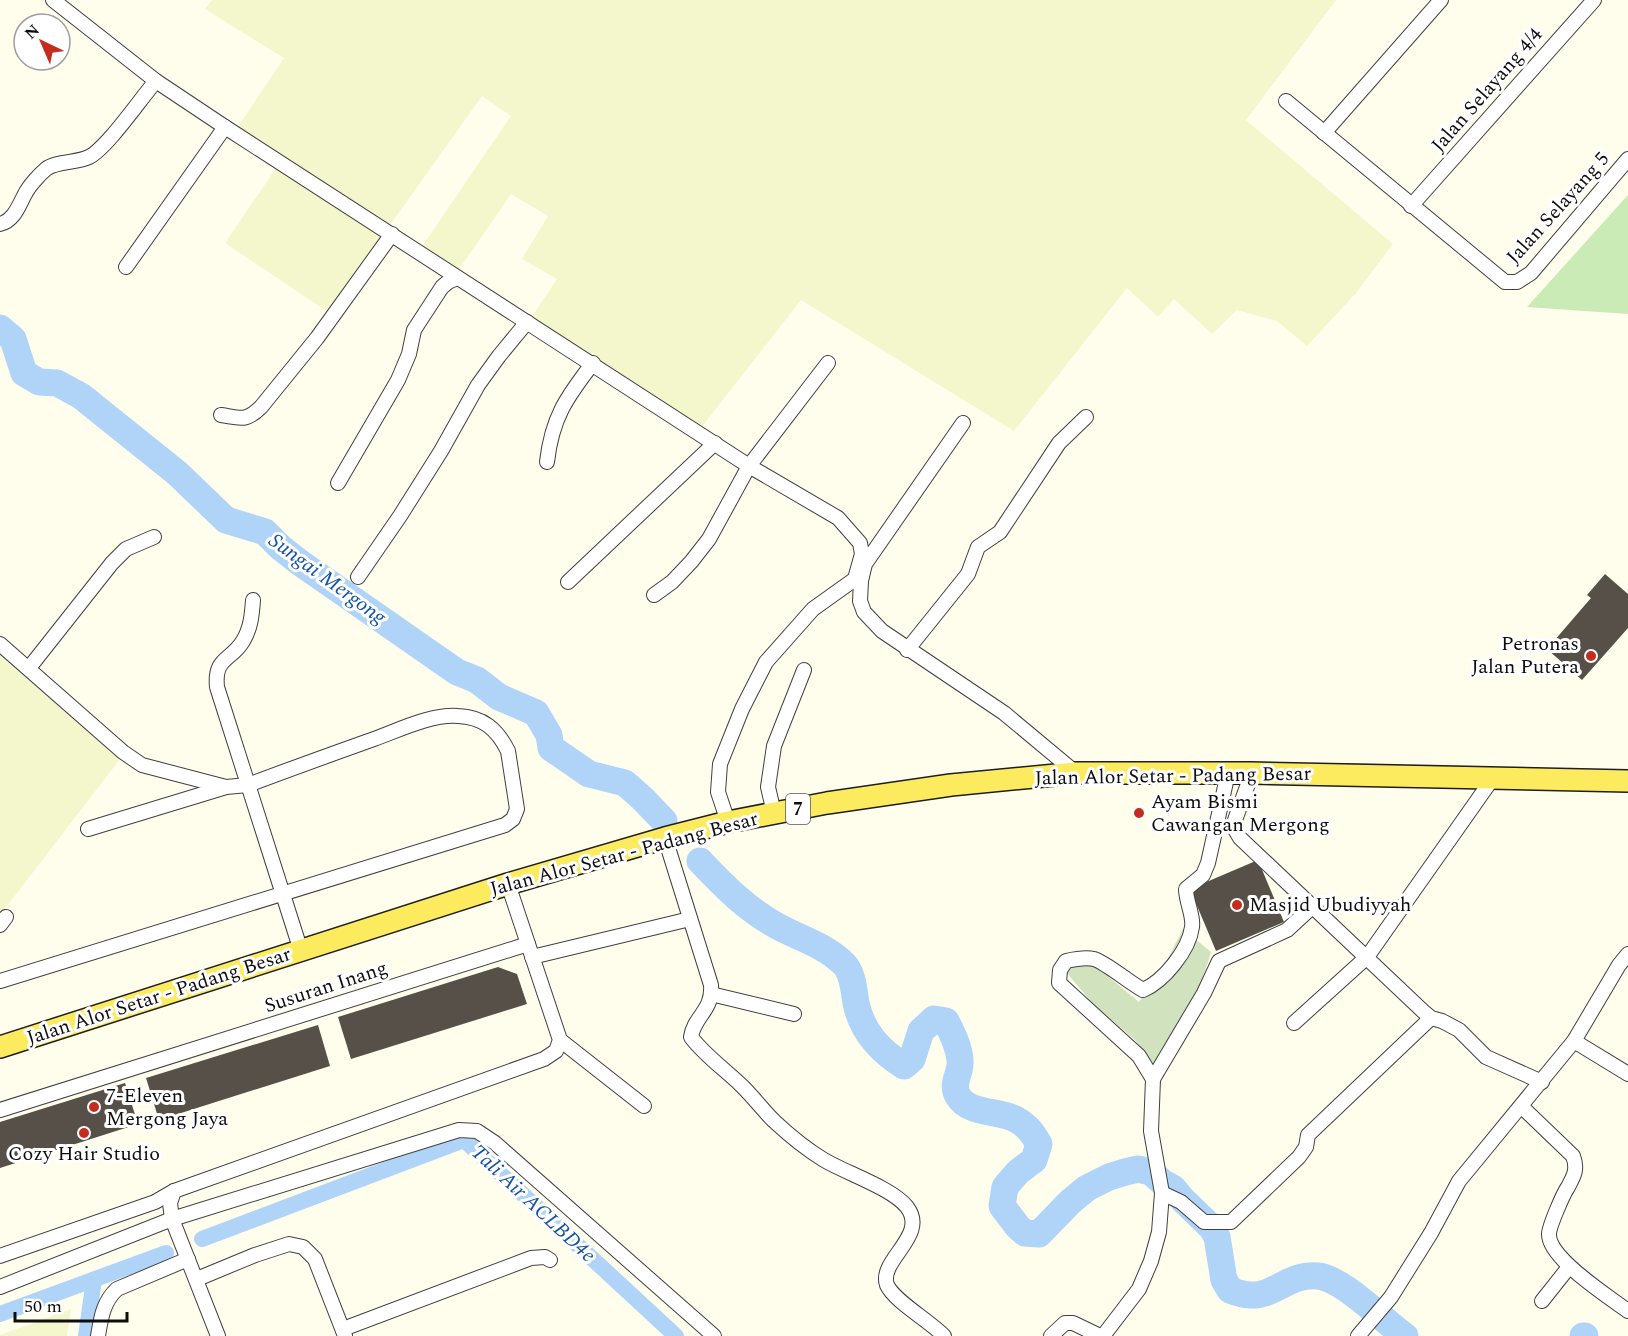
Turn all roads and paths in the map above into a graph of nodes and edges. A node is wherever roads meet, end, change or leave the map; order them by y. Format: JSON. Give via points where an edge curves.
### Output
{"nodes":[{"id":1,"x":53,"y":0,"type":"edge"},
{"id":2,"x":1440,"y":0,"type":"edge"},
{"id":3,"x":1594,"y":0,"type":"edge"},
{"id":4,"x":156,"y":81,"type":"junction"},
{"id":5,"x":1286,"y":101,"type":"dead end"},
{"id":6,"x":225,"y":127,"type":"junction"},
{"id":7,"x":1324,"y":133,"type":"junction"},
{"id":8,"x":1628,"y":159,"type":"edge"},
{"id":9,"x":1411,"y":206,"type":"junction"},
{"id":10,"x":0,"y":224,"type":"edge"},
{"id":11,"x":392,"y":234,"type":"junction"},
{"id":12,"x":126,"y":267,"type":"dead end"},
{"id":13,"x":458,"y":278,"type":"junction"},
{"id":14,"x":527,"y":322,"type":"junction"},
{"id":15,"x":593,"y":363,"type":"junction"},
{"id":16,"x":828,"y":363,"type":"dead end"},
{"id":17,"x":221,"y":415,"type":"dead end"},
{"id":18,"x":1086,"y":417,"type":"dead end"},
{"id":19,"x":963,"y":423,"type":"dead end"},
{"id":20,"x":715,"y":443,"type":"junction"},
{"id":21,"x":547,"y":462,"type":"dead end"},
{"id":22,"x":749,"y":466,"type":"junction"},
{"id":23,"x":338,"y":483,"type":"dead end"},
{"id":24,"x":154,"y":537,"type":"dead end"},
{"id":25,"x":358,"y":577,"type":"dead end"},
{"id":26,"x":855,"y":579,"type":"junction"},
{"id":27,"x":568,"y":582,"type":"dead end"},
{"id":28,"x":654,"y":595,"type":"dead end"},
{"id":29,"x":253,"y":600,"type":"dead end"},
{"id":30,"x":860,"y":601,"type":"junction"},
{"id":31,"x":0,"y":644,"type":"edge"},
{"id":32,"x":907,"y":650,"type":"junction"},
{"id":33,"x":29,"y":668,"type":"junction"},
{"id":34,"x":804,"y":670,"type":"dead end"},
{"id":35,"x":1076,"y":773,"type":"junction"},
{"id":36,"x":1228,"y":773,"type":"junction"},
{"id":37,"x":1252,"y":773,"type":"junction"},
{"id":38,"x":1493,"y":778,"type":"junction"},
{"id":39,"x":1628,"y":782,"type":"edge"},
{"id":40,"x":248,"y":784,"type":"junction"},
{"id":41,"x":226,"y":787,"type":"junction"},
{"id":42,"x":774,"y":813,"type":"junction"},
{"id":43,"x":728,"y":822,"type":"junction"},
{"id":44,"x":88,"y":829,"type":"dead end"},
{"id":45,"x":665,"y":838,"type":"junction"},
{"id":46,"x":508,"y":884,"type":"junction"},
{"id":47,"x":281,"y":893,"type":"junction"},
{"id":48,"x":1313,"y":906,"type":"junction"},
{"id":49,"x":690,"y":919,"type":"junction"},
{"id":50,"x":530,"y":950,"type":"junction"},
{"id":51,"x":301,"y":951,"type":"junction"},
{"id":52,"x":1628,"y":954,"type":"edge"},
{"id":53,"x":1367,"y":957,"type":"junction"},
{"id":54,"x":0,"y":981,"type":"edge"},
{"id":55,"x":711,"y":994,"type":"junction"},
{"id":56,"x":794,"y":1014,"type":"dead end"},
{"id":57,"x":1431,"y":1018,"type":"junction"},
{"id":58,"x":1294,"y":1023,"type":"dead end"},
{"id":59,"x":560,"y":1040,"type":"junction"},
{"id":60,"x":1574,"y":1041,"type":"junction"},
{"id":61,"x":0,"y":1047,"type":"edge"},
{"id":62,"x":1628,"y":1074,"type":"edge"},
{"id":63,"x":1153,"y":1079,"type":"junction"},
{"id":64,"x":1542,"y":1082,"type":"junction"},
{"id":65,"x":644,"y":1106,"type":"dead end"},
{"id":66,"x":1521,"y":1106,"type":"junction"},
{"id":67,"x":0,"y":1110,"type":"edge"},
{"id":68,"x":1161,"y":1190,"type":"junction"},
{"id":69,"x":174,"y":1191,"type":"junction"},
{"id":70,"x":171,"y":1219,"type":"junction"},
{"id":71,"x":0,"y":1256,"type":"edge"},
{"id":72,"x":188,"y":1259,"type":"junction"},
{"id":73,"x":550,"y":1260,"type":"dead end"},
{"id":74,"x":1569,"y":1267,"type":"junction"},
{"id":75,"x":196,"y":1279,"type":"junction"},
{"id":76,"x":0,"y":1287,"type":"edge"},
{"id":77,"x":1542,"y":1301,"type":"dead end"},
{"id":78,"x":1628,"y":1311,"type":"edge"},
{"id":79,"x":344,"y":1333,"type":"edge"},
{"id":80,"x":98,"y":1336,"type":"edge"},
{"id":81,"x":218,"y":1336,"type":"edge"},
{"id":82,"x":714,"y":1336,"type":"edge"},
{"id":83,"x":944,"y":1336,"type":"edge"},
{"id":84,"x":1051,"y":1336,"type":"edge"},
{"id":85,"x":1102,"y":1336,"type":"edge"},
{"id":86,"x":1358,"y":1336,"type":"edge"}],
"edges":[{"from":1,"to":4,"type":"street"},
{"from":2,"to":7,"type":"street"},
{"from":3,"to":9,"type":"street","name":"Jalan Selayang 4/4"},
{"from":4,"to":6,"type":"street"},
{"from":4,"to":10,"type":"street","via":[[92,156],[48,168],[25,193],[21,205]]},
{"from":5,"to":7,"type":"street"},
{"from":6,"to":11,"type":"street"},
{"from":6,"to":12,"type":"street"},
{"from":7,"to":9,"type":"street"},
{"from":8,"to":9,"type":"street","name":"Jalan Selayang 5","via":[[1531,273],[1517,282],[1505,282]]},
{"from":11,"to":13,"type":"street"},
{"from":11,"to":17,"type":"street","via":[[261,407],[251,417]]},
{"from":13,"to":14,"type":"street"},
{"from":13,"to":23,"type":"street","via":[[442,287],[414,330],[399,380]]},
{"from":14,"to":15,"type":"street"},
{"from":14,"to":25,"type":"street","via":[[478,385],[441,451]]},
{"from":15,"to":20,"type":"street"},
{"from":15,"to":21,"type":"street","via":[[561,409],[550,436]]},
{"from":16,"to":22,"type":"street"},
{"from":18,"to":32,"type":"street","via":[[1059,443],[1000,532],[978,547],[968,574]]},
{"from":19,"to":30,"type":"street","via":[[865,564]]},
{"from":20,"to":22,"type":"street"},
{"from":20,"to":27,"type":"street"},
{"from":22,"to":26,"type":"street","via":[[838,518],[860,543],[862,554]]},
{"from":22,"to":28,"type":"street","via":[[709,539],[672,582]]},
{"from":24,"to":33,"type":"street","via":[[126,549],[112,562]]},
{"from":26,"to":30,"type":"street"},
{"from":26,"to":43,"type":"street","via":[[813,609],[766,662],[720,764],[718,792]]},
{"from":29,"to":40,"type":"street","via":[[248,632],[220,663],[216,675]]},
{"from":30,"to":32,"type":"street","via":[[864,612],[882,631]]},
{"from":31,"to":33,"type":"street"},
{"from":32,"to":35,"type":"street","via":[[1004,713]]},
{"from":33,"to":41,"type":"street","via":[[142,765]]},
{"from":34,"to":42,"type":"street","via":[[774,746],[768,787]]},
{"from":35,"to":36,"type":"main road","name":"Jalan Alor Setar - Padang Besar","number":"7"},
{"from":35,"to":42,"type":"main road","name":"Jalan Alor Setar - Padang Besar","number":"7","via":[[951,785]]},
{"from":36,"to":37,"type":"main road","name":"Jalan Alor Setar - Padang Besar","number":"7"},
{"from":36,"to":63,"type":"street","via":[[1208,863],[1203,875],[1186,890],[1193,925],[1188,941],[1169,970],[1143,990],[1096,959],[1066,961],[1060,970],[1059,983],[1139,1056]]},
{"from":37,"to":38,"type":"main road","name":"Jalan Alor Setar - Padang Besar","number":"7"},
{"from":37,"to":48,"type":"street","via":[[1234,828]]},
{"from":38,"to":39,"type":"main road","name":"Jalan Alor Setar - Padang Besar","number":"7"},
{"from":38,"to":53,"type":"street"},
{"from":40,"to":41,"type":"street"},
{"from":40,"to":47,"type":"street"},
{"from":40,"to":47,"type":"street","via":[[422,722],[457,716],[492,727],[508,751],[517,809],[505,825]]},
{"from":41,"to":44,"type":"street"},
{"from":42,"to":43,"type":"main road","name":"Jalan Alor Setar - Padang Besar","number":"7"},
{"from":43,"to":45,"type":"main road","name":"Jalan Alor Setar - Padang Besar","number":"7"},
{"from":45,"to":46,"type":"main road","name":"Jalan Alor Setar - Padang Besar","number":"7"},
{"from":45,"to":49,"type":"street"},
{"from":46,"to":50,"type":"street"},
{"from":46,"to":51,"type":"main road","name":"Jalan Alor Setar - Padang Besar","number":"7"},
{"from":47,"to":51,"type":"street"},
{"from":47,"to":54,"type":"street"},
{"from":48,"to":53,"type":"street"},
{"from":48,"to":63,"type":"street","via":[[1287,930],[1219,961]]},
{"from":49,"to":50,"type":"street","name":"Susuran Inang"},
{"from":49,"to":55,"type":"street"},
{"from":50,"to":59,"type":"street"},
{"from":50,"to":67,"type":"street","name":"Susuran Inang"},
{"from":51,"to":61,"type":"main road","name":"Jalan Alor Setar - Padang Besar","number":"7"},
{"from":52,"to":60,"type":"street"},
{"from":53,"to":57,"type":"street"},
{"from":53,"to":58,"type":"street"},
{"from":55,"to":56,"type":"street"},
{"from":55,"to":83,"type":"street","via":[[707,1009],[692,1030],[691,1037],[697,1046],[804,1146],[888,1192],[907,1207],[913,1220],[910,1234],[886,1273],[886,1283],[893,1294]]},
{"from":57,"to":64,"type":"street","via":[[1459,1030],[1486,1057]]},
{"from":57,"to":68,"type":"street","via":[[1308,1135],[1299,1157],[1231,1222],[1204,1222]]},
{"from":59,"to":65,"type":"street"},
{"from":59,"to":69,"type":"street","via":[[555,1051],[544,1059]]},
{"from":60,"to":62,"type":"street"},
{"from":60,"to":64,"type":"street"},
{"from":63,"to":68,"type":"street","via":[[1151,1131]]},
{"from":64,"to":66,"type":"street"},
{"from":66,"to":74,"type":"street","via":[[1576,1162],[1574,1176],[1548,1233],[1550,1242]]},
{"from":66,"to":86,"type":"street","via":[[1459,1181],[1391,1297]]},
{"from":68,"to":85,"type":"street","via":[[1159,1232],[1150,1261],[1138,1289]]},
{"from":69,"to":70,"type":"street"},
{"from":69,"to":71,"type":"street","via":[[155,1202]]},
{"from":70,"to":72,"type":"street"},
{"from":70,"to":76,"type":"street"},
{"from":70,"to":82,"type":"street","via":[[459,1130],[477,1131]]},
{"from":72,"to":75,"type":"street"},
{"from":72,"to":80,"type":"street","via":[[117,1290],[106,1303]]},
{"from":73,"to":79,"type":"street","via":[[531,1258]]},
{"from":74,"to":77,"type":"street"},
{"from":74,"to":78,"type":"street"},
{"from":75,"to":79,"type":"street","via":[[289,1244],[303,1247],[315,1259]]},
{"from":75,"to":81,"type":"street"},
{"from":84,"to":85,"type":"street","via":[[1065,1323],[1073,1323]]}]}
